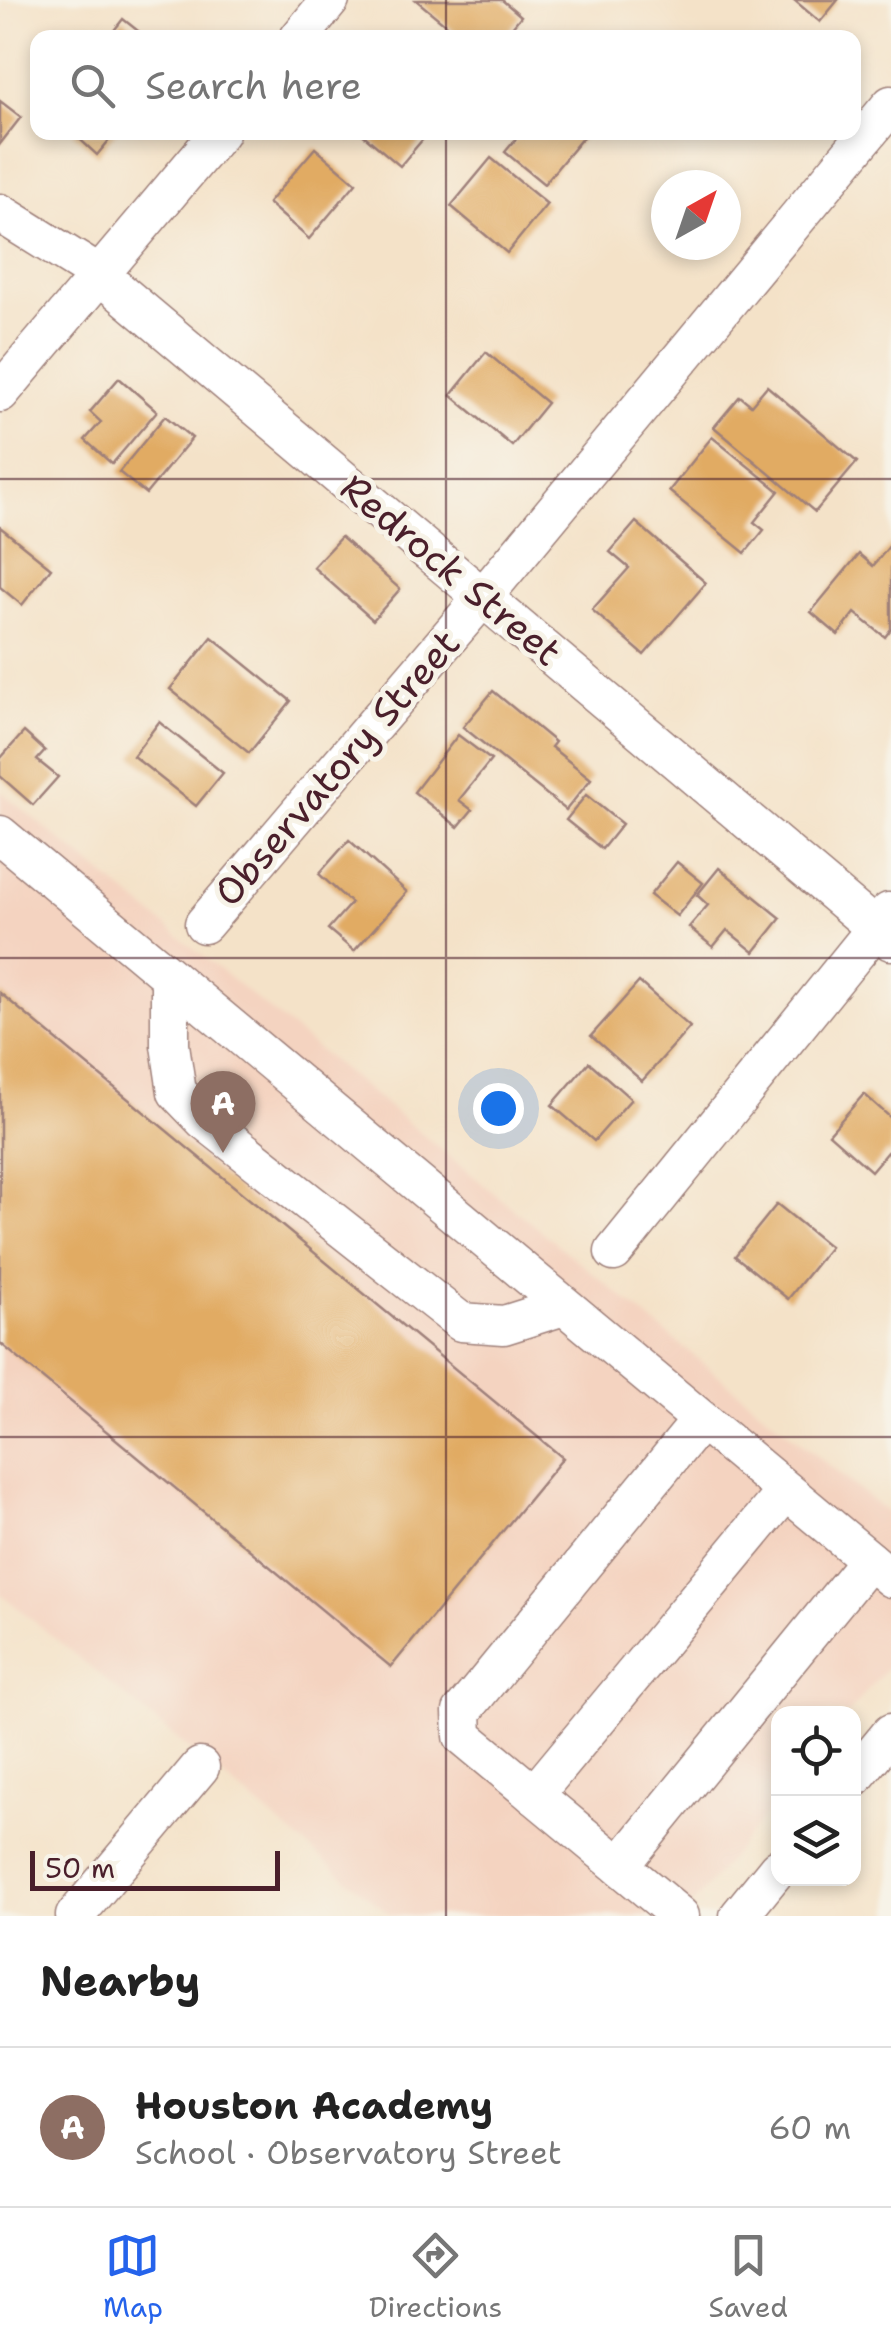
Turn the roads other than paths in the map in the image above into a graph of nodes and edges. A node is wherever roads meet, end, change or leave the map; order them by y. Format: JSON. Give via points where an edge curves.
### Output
{"nodes":[{"id":1,"x":330,"y":0,"type":"edge"},
{"id":2,"x":306,"y":30,"type":"edge"},
{"id":3,"x":891,"y":105,"type":"edge"},
{"id":4,"x":213,"y":140,"type":"edge"},
{"id":5,"x":0,"y":213,"type":"edge"},
{"id":6,"x":101,"y":276,"type":"junction"},
{"id":7,"x":0,"y":393,"type":"edge"},
{"id":8,"x":483,"y":597,"type":"junction"},
{"id":9,"x":0,"y":835,"type":"edge"},
{"id":10,"x":204,"y":924,"type":"dead end"},
{"id":11,"x":886,"y":926,"type":"edge"},
{"id":12,"x":170,"y":977,"type":"junction"},
{"id":13,"x":614,"y":1252,"type":"dead end"},
{"id":14,"x":564,"y":1306,"type":"junction"},
{"id":15,"x":701,"y":1420,"type":"junction"},
{"id":16,"x":786,"y":1491,"type":"junction"},
{"id":17,"x":880,"y":1569,"type":"edge"},
{"id":18,"x":891,"y":1733,"type":"edge"},
{"id":19,"x":200,"y":1767,"type":"dead end"},
{"id":20,"x":861,"y":1769,"type":"edge"},
{"id":21,"x":534,"y":1796,"type":"junction"},
{"id":22,"x":620,"y":1866,"type":"junction"},
{"id":23,"x":771,"y":1876,"type":"edge"},
{"id":24,"x":75,"y":1916,"type":"edge"},
{"id":25,"x":680,"y":1916,"type":"edge"},
{"id":26,"x":738,"y":1916,"type":"edge"}],
"edges":[{"from":1,"to":2,"type":"street"},
{"from":3,"to":8,"type":"street","name":"Observatory Street"},
{"from":4,"to":6,"type":"street"},
{"from":5,"to":6,"type":"street","name":"Redrock Street"},
{"from":6,"to":7,"type":"street"},
{"from":6,"to":8,"type":"street","name":"Redrock Street"},
{"from":8,"to":10,"type":"street","name":"Observatory Street"},
{"from":8,"to":11,"type":"street","name":"Redrock Street"},
{"from":9,"to":12,"type":"street"},
{"from":11,"to":13,"type":"street"},
{"from":12,"to":14,"type":"street"},
{"from":12,"to":14,"type":"street","via":[[177,1092],[204,1120],[461,1322],[504,1324]]},
{"from":14,"to":15,"type":"street"},
{"from":15,"to":16,"type":"street"},
{"from":15,"to":21,"type":"street","via":[[462,1712],[462,1736]]},
{"from":16,"to":17,"type":"street"},
{"from":16,"to":21,"type":"street"},
{"from":17,"to":22,"type":"street"},
{"from":18,"to":20,"type":"street"},
{"from":19,"to":24,"type":"street"},
{"from":21,"to":22,"type":"street"},
{"from":22,"to":25,"type":"street"},
{"from":23,"to":26,"type":"street"}]}
